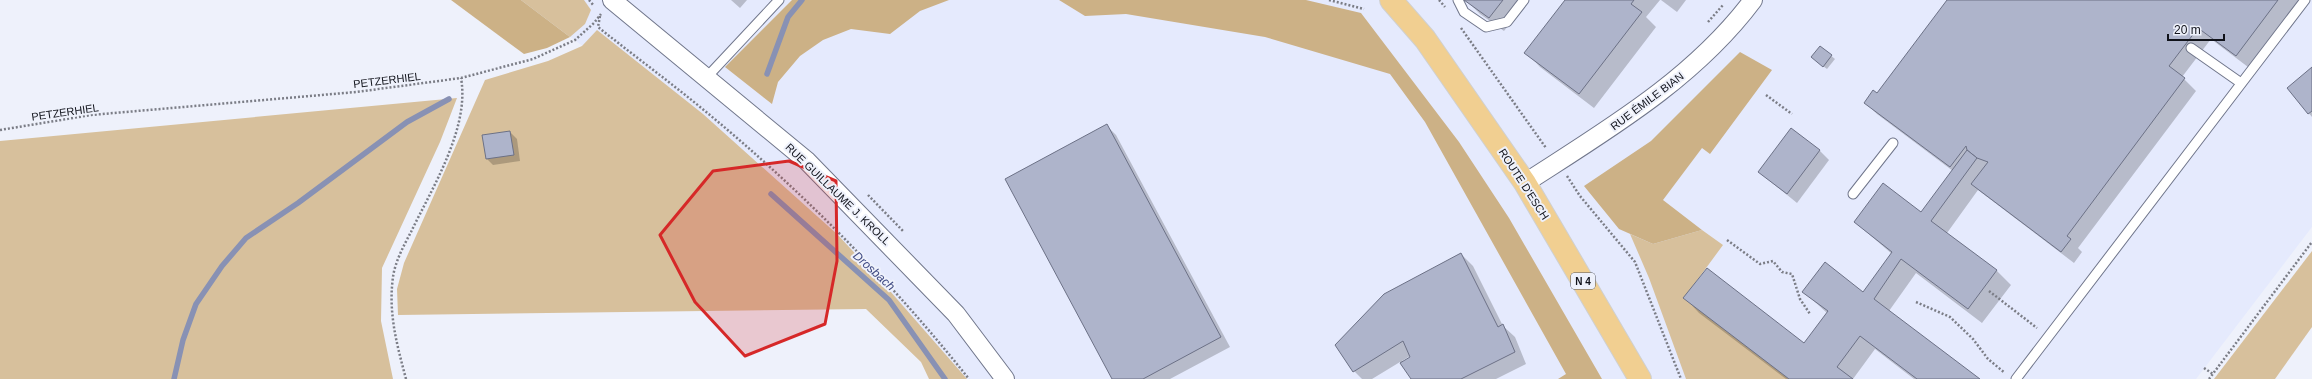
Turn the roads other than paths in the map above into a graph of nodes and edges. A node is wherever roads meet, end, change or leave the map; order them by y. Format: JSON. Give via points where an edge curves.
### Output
{"nodes":[{"id":1,"x":779,"y":0,"type":"edge"},
{"id":2,"x":1391,"y":0,"type":"edge"},
{"id":3,"x":1458,"y":0,"type":"edge"},
{"id":4,"x":1524,"y":0,"type":"edge"},
{"id":5,"x":1753,"y":0,"type":"edge"},
{"id":6,"x":2305,"y":0,"type":"edge"},
{"id":7,"x":606,"y":7,"type":"edge"},
{"id":8,"x":2191,"y":48,"type":"dead end"},
{"id":9,"x":707,"y":77,"type":"junction"},
{"id":10,"x":2241,"y":83,"type":"junction"},
{"id":11,"x":1893,"y":143,"type":"dead end"},
{"id":12,"x":1525,"y":183,"type":"junction"},
{"id":13,"x":1853,"y":194,"type":"dead end"},
{"id":14,"x":1004,"y":379,"type":"edge"},
{"id":15,"x":1640,"y":379,"type":"edge"},
{"id":16,"x":2016,"y":379,"type":"edge"}],
"edges":[{"from":1,"to":9,"type":"lane"},
{"from":2,"to":12,"type":"main road","name":"ROUTE D'ESCH","number":"N 4","via":[[1425,39]]},
{"from":3,"to":4,"type":"lane","via":[[1464,12],[1486,27],[1507,22]]},
{"from":5,"to":12,"type":"street","name":"RUE ÉMILE BIAN","via":[[1710,50],[1680,76],[1617,124],[1554,155]]},
{"from":6,"to":10,"type":"lane"},
{"from":7,"to":9,"type":"street","name":"RUE GUILLAUME J. KROLL"},
{"from":8,"to":10,"type":"lane"},
{"from":9,"to":14,"type":"street","name":"RUE GUILLAUME J. KROLL","via":[[807,161],[906,261],[956,314]]},
{"from":10,"to":16,"type":"lane"},
{"from":11,"to":13,"type":"lane"},
{"from":12,"to":15,"type":"main road","name":"ROUTE D'ESCH","number":"N 4"}]}
